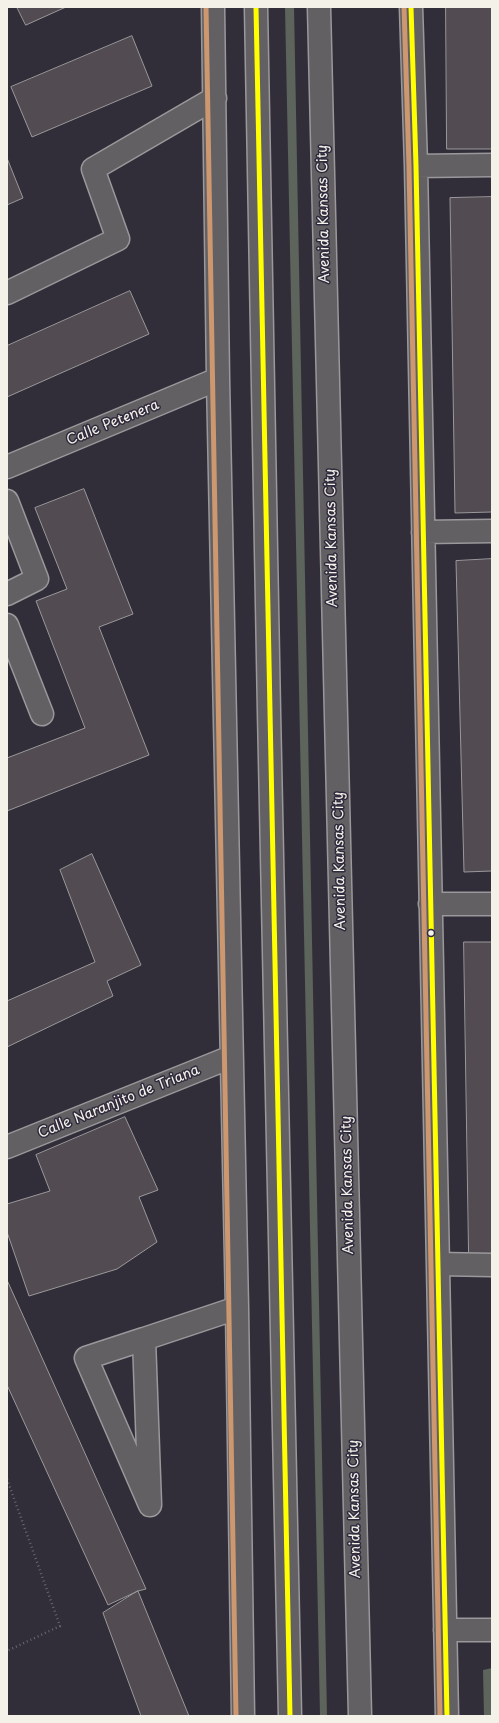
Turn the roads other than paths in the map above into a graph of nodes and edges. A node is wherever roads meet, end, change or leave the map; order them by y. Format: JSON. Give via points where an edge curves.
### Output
{"nodes":[{"id":1,"x":213,"y":7,"type":"edge"},
{"id":2,"x":256,"y":7,"type":"edge"},
{"id":3,"x":319,"y":7,"type":"edge"},
{"id":4,"x":411,"y":7,"type":"edge"},
{"id":5,"x":214,"y":98,"type":"junction"},
{"id":6,"x":492,"y":165,"type":"edge"},
{"id":7,"x":416,"y":166,"type":"junction"},
{"id":8,"x":7,"y":293,"type":"edge"},
{"id":9,"x":218,"y":379,"type":"junction"},
{"id":10,"x":7,"y":467,"type":"edge"},
{"id":11,"x":7,"y":501,"type":"edge"},
{"id":12,"x":492,"y":531,"type":"edge"},
{"id":13,"x":423,"y":532,"type":"junction"},
{"id":14,"x":7,"y":594,"type":"edge"},
{"id":15,"x":7,"y":625,"type":"edge"},
{"id":16,"x":42,"y":714,"type":"dead end"},
{"id":17,"x":430,"y":904,"type":"junction"},
{"id":18,"x":492,"y":904,"type":"edge"},
{"id":19,"x":231,"y":1057,"type":"junction"},
{"id":20,"x":7,"y":1147,"type":"edge"},
{"id":21,"x":438,"y":1264,"type":"junction"},
{"id":22,"x":492,"y":1266,"type":"edge"},
{"id":23,"x":237,"y":1308,"type":"junction"},
{"id":24,"x":144,"y":1338,"type":"junction"},
{"id":25,"x":445,"y":1630,"type":"junction"},
{"id":26,"x":492,"y":1630,"type":"edge"},
{"id":27,"x":243,"y":1716,"type":"edge"},
{"id":28,"x":290,"y":1716,"type":"edge"},
{"id":29,"x":360,"y":1716,"type":"edge"},
{"id":30,"x":446,"y":1716,"type":"edge"}],
"edges":[{"from":1,"to":5,"type":"street"},
{"from":2,"to":28,"type":"street"},
{"from":3,"to":29,"type":"street","name":"Avenida Kansas City"},
{"from":4,"to":7,"type":"street"},
{"from":5,"to":8,"type":"street","via":[[93,169],[118,238]]},
{"from":5,"to":9,"type":"street"},
{"from":6,"to":7,"type":"street"},
{"from":7,"to":13,"type":"street"},
{"from":9,"to":10,"type":"street","name":"Calle Petenera"},
{"from":9,"to":19,"type":"street"},
{"from":11,"to":14,"type":"street","via":[[37,579]]},
{"from":12,"to":13,"type":"street"},
{"from":13,"to":17,"type":"street"},
{"from":15,"to":16,"type":"street"},
{"from":17,"to":18,"type":"street"},
{"from":17,"to":21,"type":"street"},
{"from":19,"to":20,"type":"street","name":"Calle Naranjito de Triana"},
{"from":19,"to":23,"type":"street"},
{"from":21,"to":22,"type":"street"},
{"from":21,"to":25,"type":"street"},
{"from":23,"to":24,"type":"street"},
{"from":23,"to":27,"type":"street"},
{"from":24,"to":24,"type":"street","via":[[150,1505],[86,1358]]},
{"from":25,"to":26,"type":"street"},
{"from":25,"to":30,"type":"street"}]}
